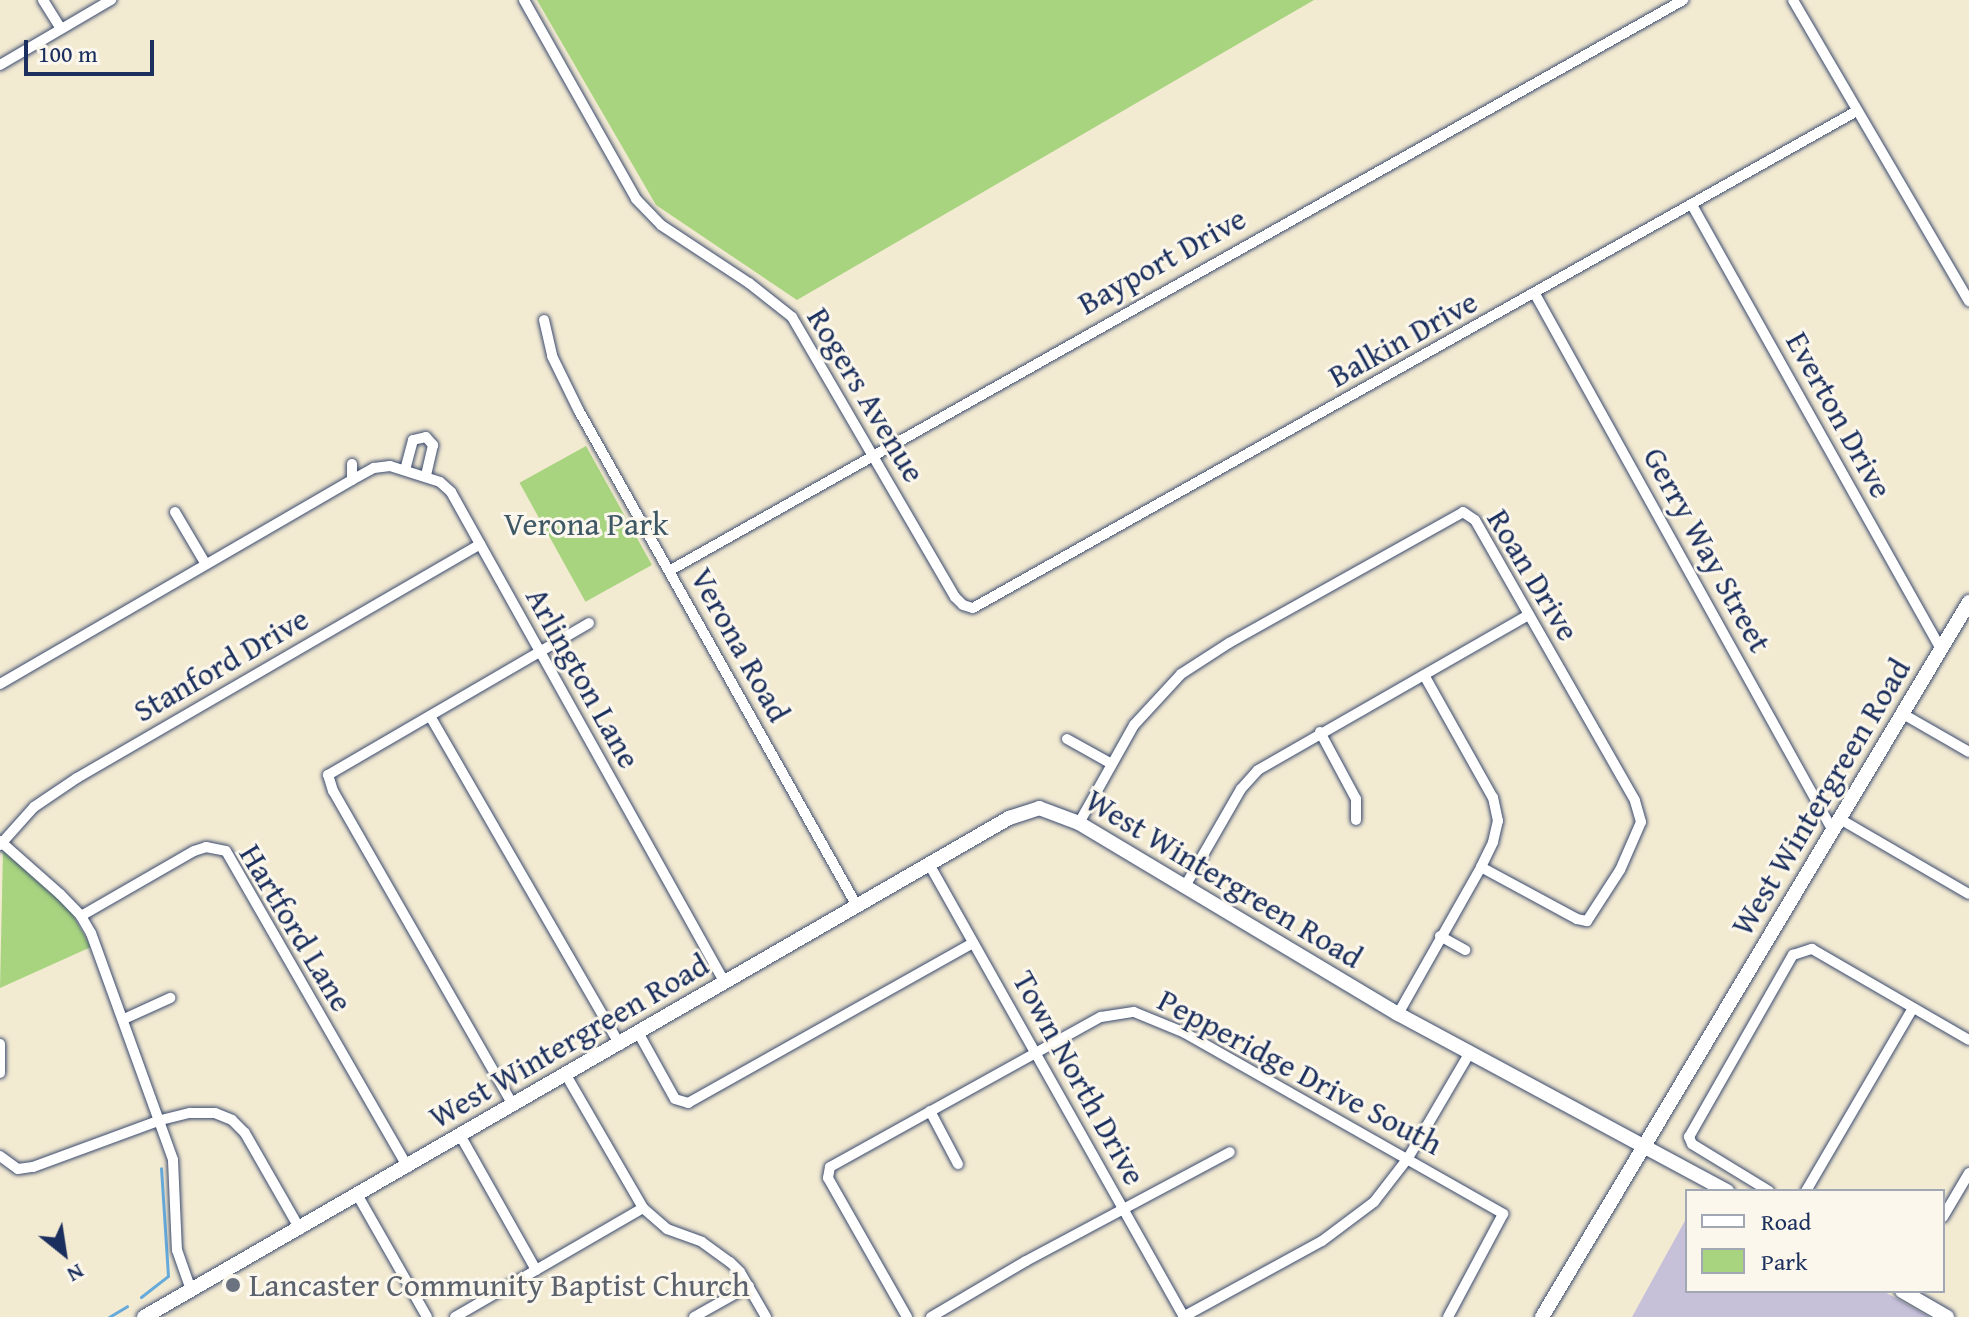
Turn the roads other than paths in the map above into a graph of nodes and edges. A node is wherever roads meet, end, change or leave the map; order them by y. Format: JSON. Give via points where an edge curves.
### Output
{"nodes":[{"id":1,"x":43,"y":0,"type":"edge"},
{"id":2,"x":111,"y":0,"type":"edge"},
{"id":3,"x":524,"y":0,"type":"edge"},
{"id":4,"x":1683,"y":0,"type":"edge"},
{"id":5,"x":1793,"y":0,"type":"edge"},
{"id":6,"x":61,"y":29,"type":"junction"},
{"id":7,"x":0,"y":65,"type":"edge"},
{"id":8,"x":1857,"y":111,"type":"junction"},
{"id":9,"x":1692,"y":205,"type":"junction"},
{"id":10,"x":1535,"y":294,"type":"junction"},
{"id":11,"x":1969,"y":301,"type":"edge"},
{"id":12,"x":544,"y":320,"type":"dead end"},
{"id":13,"x":872,"y":454,"type":"junction"},
{"id":14,"x":352,"y":464,"type":"dead end"},
{"id":15,"x":405,"y":470,"type":"junction"},
{"id":16,"x":426,"y":476,"type":"junction"},
{"id":17,"x":352,"y":480,"type":"junction"},
{"id":18,"x":175,"y":512,"type":"dead end"},
{"id":19,"x":480,"y":544,"type":"junction"},
{"id":20,"x":205,"y":563,"type":"junction"},
{"id":21,"x":669,"y":571,"type":"junction"},
{"id":22,"x":1969,"y":602,"type":"edge"},
{"id":23,"x":973,"y":608,"type":"joint"},
{"id":24,"x":1529,"y":615,"type":"junction"},
{"id":25,"x":589,"y":623,"type":"dead end"},
{"id":26,"x":1941,"y":649,"type":"junction"},
{"id":27,"x":540,"y":652,"type":"junction"},
{"id":28,"x":1424,"y":675,"type":"junction"},
{"id":29,"x":0,"y":684,"type":"edge"},
{"id":30,"x":1903,"y":714,"type":"junction"},
{"id":31,"x":430,"y":716,"type":"junction"},
{"id":32,"x":1320,"y":732,"type":"junction"},
{"id":33,"x":1067,"y":739,"type":"dead end"},
{"id":34,"x":1969,"y":752,"type":"edge"},
{"id":35,"x":1112,"y":764,"type":"junction"},
{"id":36,"x":1356,"y":820,"type":"dead end"},
{"id":37,"x":1079,"y":823,"type":"junction"},
{"id":38,"x":1837,"y":825,"type":"junction"},
{"id":39,"x":1,"y":843,"type":"edge"},
{"id":40,"x":929,"y":864,"type":"junction"},
{"id":41,"x":1481,"y":867,"type":"junction"},
{"id":42,"x":1184,"y":888,"type":"junction"},
{"id":43,"x":1969,"y":894,"type":"edge"},
{"id":44,"x":857,"y":906,"type":"junction"},
{"id":45,"x":81,"y":916,"type":"junction"},
{"id":46,"x":1440,"y":936,"type":"junction"},
{"id":47,"x":973,"y":943,"type":"junction"},
{"id":48,"x":1465,"y":950,"type":"dead end"},
{"id":49,"x":725,"y":983,"type":"junction"},
{"id":50,"x":170,"y":998,"type":"dead end"},
{"id":51,"x":1913,"y":1008,"type":"junction"},
{"id":52,"x":1398,"y":1014,"type":"junction"},
{"id":53,"x":124,"y":1019,"type":"junction"},
{"id":54,"x":639,"y":1034,"type":"junction"},
{"id":55,"x":1969,"y":1040,"type":"edge"},
{"id":56,"x":0,"y":1044,"type":"edge"},
{"id":57,"x":620,"y":1045,"type":"junction"},
{"id":58,"x":1035,"y":1053,"type":"junction"},
{"id":59,"x":1469,"y":1054,"type":"junction"},
{"id":60,"x":0,"y":1073,"type":"edge"},
{"id":61,"x":566,"y":1075,"type":"junction"},
{"id":62,"x":513,"y":1105,"type":"junction"},
{"id":63,"x":930,"y":1111,"type":"junction"},
{"id":64,"x":161,"y":1120,"type":"junction"},
{"id":65,"x":460,"y":1135,"type":"junction"},
{"id":66,"x":1645,"y":1145,"type":"junction"},
{"id":67,"x":1230,"y":1152,"type":"dead end"},
{"id":68,"x":0,"y":1156,"type":"edge"},
{"id":69,"x":1408,"y":1158,"type":"junction"},
{"id":70,"x":958,"y":1164,"type":"dead end"},
{"id":71,"x":408,"y":1167,"type":"junction"},
{"id":72,"x":1969,"y":1173,"type":"edge"},
{"id":73,"x":1723,"y":1189,"type":"edge"},
{"id":74,"x":1766,"y":1189,"type":"edge"},
{"id":75,"x":1807,"y":1189,"type":"edge"},
{"id":76,"x":358,"y":1196,"type":"junction"},
{"id":77,"x":643,"y":1208,"type":"junction"},
{"id":78,"x":1123,"y":1210,"type":"junction"},
{"id":79,"x":1945,"y":1214,"type":"edge"},
{"id":80,"x":300,"y":1229,"type":"junction"},
{"id":81,"x":536,"y":1270,"type":"junction"},
{"id":82,"x":749,"y":1286,"type":"junction"},
{"id":83,"x":191,"y":1290,"type":"junction"},
{"id":84,"x":1905,"y":1293,"type":"edge"},
{"id":85,"x":144,"y":1317,"type":"edge"},
{"id":86,"x":427,"y":1317,"type":"edge"},
{"id":87,"x":455,"y":1317,"type":"edge"},
{"id":88,"x":694,"y":1317,"type":"edge"},
{"id":89,"x":766,"y":1317,"type":"edge"},
{"id":90,"x":907,"y":1317,"type":"edge"},
{"id":91,"x":931,"y":1317,"type":"edge"},
{"id":92,"x":1183,"y":1317,"type":"edge"},
{"id":93,"x":1448,"y":1317,"type":"edge"},
{"id":94,"x":1542,"y":1317,"type":"edge"},
{"id":95,"x":1947,"y":1317,"type":"edge"}],
"edges":[{"from":1,"to":6,"type":"street"},
{"from":2,"to":6,"type":"street"},
{"from":3,"to":13,"type":"street","name":"Rogers Avenue","via":[[636,199],[661,225],[792,317]]},
{"from":4,"to":13,"type":"street","name":"Bayport Drive"},
{"from":5,"to":8,"type":"street"},
{"from":6,"to":7,"type":"street"},
{"from":8,"to":9,"type":"street","name":"Balkin Drive"},
{"from":8,"to":11,"type":"street"},
{"from":9,"to":10,"type":"street","name":"Balkin Drive"},
{"from":9,"to":26,"type":"street","name":"Everton Drive"},
{"from":10,"to":23,"type":"street","name":"Balkin Drive"},
{"from":10,"to":38,"type":"street","name":"Gerry Way Street"},
{"from":12,"to":21,"type":"street","name":"Verona Road","via":[[552,356],[579,411]]},
{"from":13,"to":21,"type":"street","name":"Bayport Drive"},
{"from":13,"to":23,"type":"street","name":"Rogers Avenue","via":[[955,597]]},
{"from":14,"to":17,"type":"street"},
{"from":15,"to":16,"type":"street","name":"Arlington Lane"},
{"from":15,"to":16,"type":"street","via":[[413,440],[426,437],[433,445]]},
{"from":15,"to":17,"type":"street","name":"Arlington Lane","via":[[382,466]]},
{"from":16,"to":19,"type":"street","name":"Arlington Lane","via":[[451,492]]},
{"from":17,"to":20,"type":"street","name":"Arlington Lane"},
{"from":18,"to":20,"type":"street"},
{"from":19,"to":27,"type":"street","name":"Arlington Lane"},
{"from":19,"to":39,"type":"street","name":"Stanford Drive","via":[[77,778],[34,807]]},
{"from":20,"to":29,"type":"street","name":"Arlington Lane"},
{"from":21,"to":44,"type":"street","name":"Verona Road"},
{"from":22,"to":26,"type":"street","name":"West Wintergreen Road"},
{"from":24,"to":28,"type":"street"},
{"from":24,"to":35,"type":"street","name":"Roan Drive","via":[[1475,520],[1463,512],[1181,674],[1134,725]]},
{"from":24,"to":41,"type":"street","name":"Roan Drive","via":[[1635,801],[1641,822],[1620,870],[1587,921]]},
{"from":25,"to":27,"type":"street"},
{"from":26,"to":30,"type":"street","name":"West Wintergreen Road"},
{"from":27,"to":31,"type":"street"},
{"from":27,"to":49,"type":"street","name":"Arlington Lane"},
{"from":28,"to":32,"type":"street"},
{"from":28,"to":41,"type":"street","via":[[1497,810],[1497,832]]},
{"from":30,"to":34,"type":"street"},
{"from":30,"to":38,"type":"street","name":"West Wintergreen Road"},
{"from":31,"to":57,"type":"street"},
{"from":31,"to":62,"type":"street","via":[[328,775]]},
{"from":32,"to":36,"type":"street","via":[[1356,799]]},
{"from":32,"to":42,"type":"street","via":[[1249,779]]},
{"from":33,"to":35,"type":"street"},
{"from":35,"to":37,"type":"street","name":"Roan Drive"},
{"from":37,"to":40,"type":"street","name":"West Wintergreen Road","via":[[1048,811],[1026,810]]},
{"from":37,"to":42,"type":"street","name":"West Wintergreen Road"},
{"from":38,"to":43,"type":"street"},
{"from":38,"to":66,"type":"street","name":"West Wintergreen Road"},
{"from":39,"to":45,"type":"street"},
{"from":40,"to":44,"type":"street","name":"West Wintergreen Road"},
{"from":40,"to":47,"type":"street","name":"Town North Drive"},
{"from":41,"to":46,"type":"street"},
{"from":42,"to":52,"type":"street","name":"West Wintergreen Road"},
{"from":44,"to":49,"type":"street","name":"West Wintergreen Road"},
{"from":45,"to":53,"type":"street"},
{"from":45,"to":71,"type":"street","name":"Hartford Lane","via":[[194,851],[226,851]]},
{"from":46,"to":48,"type":"street"},
{"from":46,"to":52,"type":"street"},
{"from":47,"to":54,"type":"street","via":[[688,1103],[675,1099]]},
{"from":47,"to":58,"type":"street","name":"Town North Drive"},
{"from":49,"to":54,"type":"street","name":"West Wintergreen Road"},
{"from":50,"to":53,"type":"street"},
{"from":51,"to":55,"type":"street"},
{"from":51,"to":74,"type":"street","via":[[1821,953],[1801,950],[1789,962],[1689,1137],[1692,1144]]},
{"from":51,"to":75,"type":"street"},
{"from":52,"to":59,"type":"street","name":"West Wintergreen Road"},
{"from":53,"to":64,"type":"street"},
{"from":54,"to":57,"type":"street","name":"West Wintergreen Road"},
{"from":56,"to":60,"type":"street"},
{"from":57,"to":61,"type":"street","name":"West Wintergreen Road"},
{"from":58,"to":63,"type":"street","name":"Pepperidge Drive South"},
{"from":58,"to":69,"type":"street","name":"Pepperidge Drive South","via":[[1110,1014],[1148,1015]]},
{"from":58,"to":78,"type":"street","name":"Town North Drive"},
{"from":59,"to":66,"type":"street","name":"West Wintergreen Road"},
{"from":59,"to":69,"type":"street"},
{"from":61,"to":62,"type":"street","name":"West Wintergreen Road"},
{"from":61,"to":77,"type":"street"},
{"from":62,"to":65,"type":"street","name":"West Wintergreen Road"},
{"from":63,"to":70,"type":"street"},
{"from":63,"to":90,"type":"street","name":"Pepperidge Drive South","via":[[836,1163],[827,1174]]},
{"from":64,"to":68,"type":"street","via":[[33,1167],[18,1169]]},
{"from":64,"to":80,"type":"street","via":[[203,1112],[232,1120]]},
{"from":64,"to":83,"type":"street","via":[[175,1177],[177,1250]]},
{"from":65,"to":71,"type":"street","name":"West Wintergreen Road"},
{"from":65,"to":81,"type":"street"},
{"from":66,"to":73,"type":"street"},
{"from":66,"to":94,"type":"street"},
{"from":67,"to":78,"type":"street"},
{"from":69,"to":92,"type":"street","via":[[1388,1187],[1350,1223]]},
{"from":69,"to":93,"type":"street","name":"Pepperidge Drive South","via":[[1503,1214]]},
{"from":71,"to":76,"type":"street","name":"West Wintergreen Road"},
{"from":72,"to":79,"type":"street"},
{"from":76,"to":80,"type":"street","name":"West Wintergreen Road"},
{"from":76,"to":86,"type":"street"},
{"from":77,"to":81,"type":"street"},
{"from":77,"to":82,"type":"street","via":[[667,1229],[718,1253]]},
{"from":78,"to":91,"type":"street"},
{"from":78,"to":92,"type":"street","name":"Town North Drive"},
{"from":80,"to":83,"type":"street","name":"West Wintergreen Road"},
{"from":81,"to":87,"type":"street"},
{"from":82,"to":88,"type":"street"},
{"from":82,"to":89,"type":"street"},
{"from":83,"to":85,"type":"street","name":"West Wintergreen Road"},
{"from":84,"to":95,"type":"street"}]}
